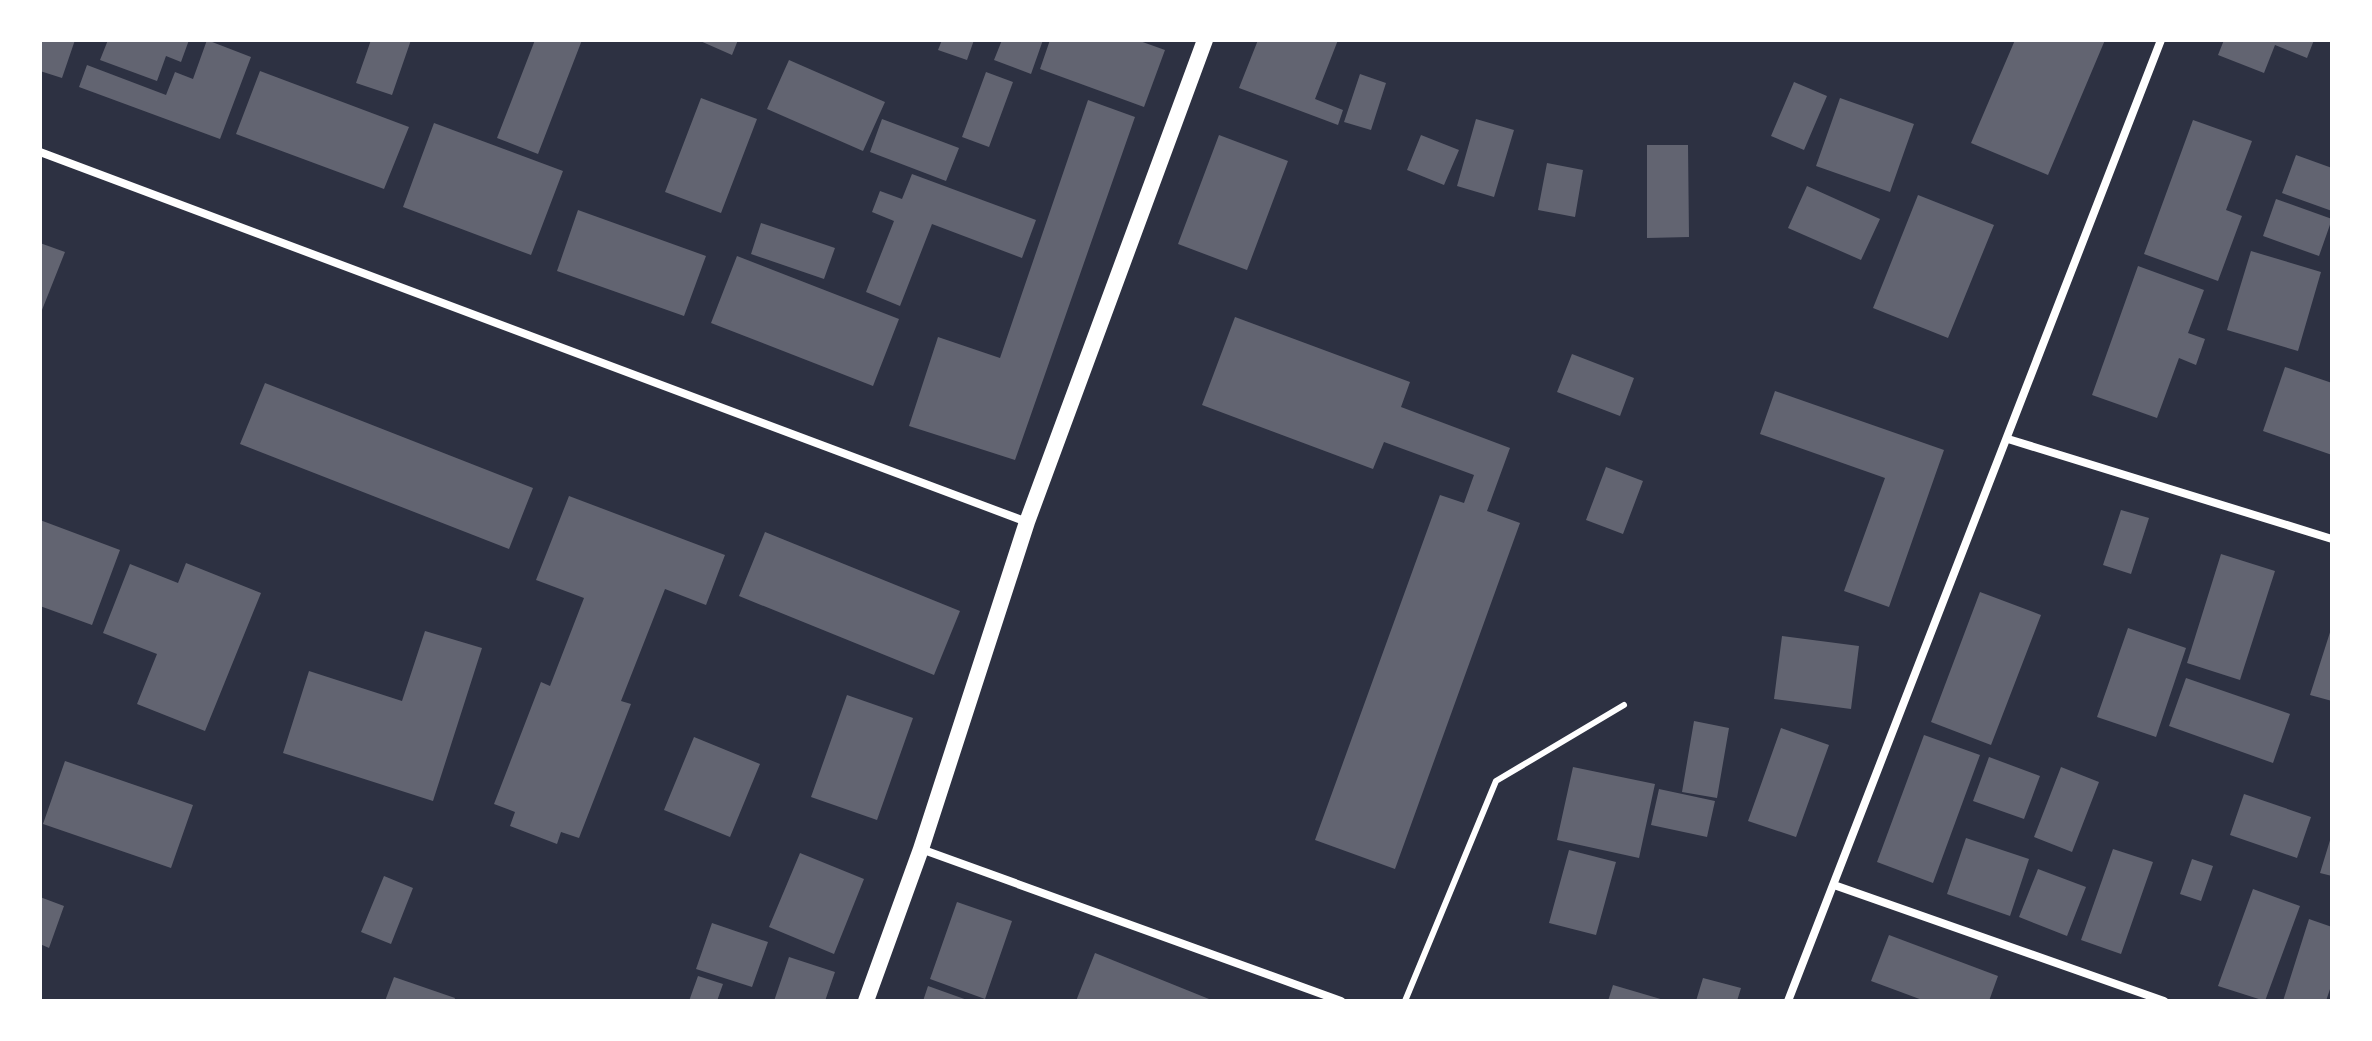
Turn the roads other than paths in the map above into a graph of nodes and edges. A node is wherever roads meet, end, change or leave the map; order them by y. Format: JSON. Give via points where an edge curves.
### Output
{"nodes":[{"id":1,"x":1205,"y":40,"type":"edge"},
{"id":2,"x":2161,"y":40,"type":"edge"},
{"id":3,"x":40,"y":152,"type":"edge"},
{"id":4,"x":2008,"y":439,"type":"junction"},
{"id":5,"x":1027,"y":522,"type":"junction"},
{"id":6,"x":2332,"y":539,"type":"edge"},
{"id":7,"x":1624,"y":705,"type":"dead end"},
{"id":8,"x":921,"y":849,"type":"junction"},
{"id":9,"x":1834,"y":885,"type":"junction"},
{"id":10,"x":866,"y":1001,"type":"edge"},
{"id":11,"x":1341,"y":1001,"type":"edge"},
{"id":12,"x":1405,"y":1001,"type":"edge"},
{"id":13,"x":1788,"y":1001,"type":"edge"},
{"id":14,"x":2164,"y":1001,"type":"edge"}],
"edges":[{"from":1,"to":5,"type":"main road"},
{"from":2,"to":4,"type":"street"},
{"from":3,"to":5,"type":"street"},
{"from":4,"to":6,"type":"street"},
{"from":4,"to":9,"type":"street"},
{"from":5,"to":8,"type":"main road"},
{"from":7,"to":12,"type":"lane","via":[[1496,781]]},
{"from":8,"to":10,"type":"main road"},
{"from":8,"to":11,"type":"street"},
{"from":9,"to":13,"type":"street"},
{"from":9,"to":14,"type":"street"}]}
